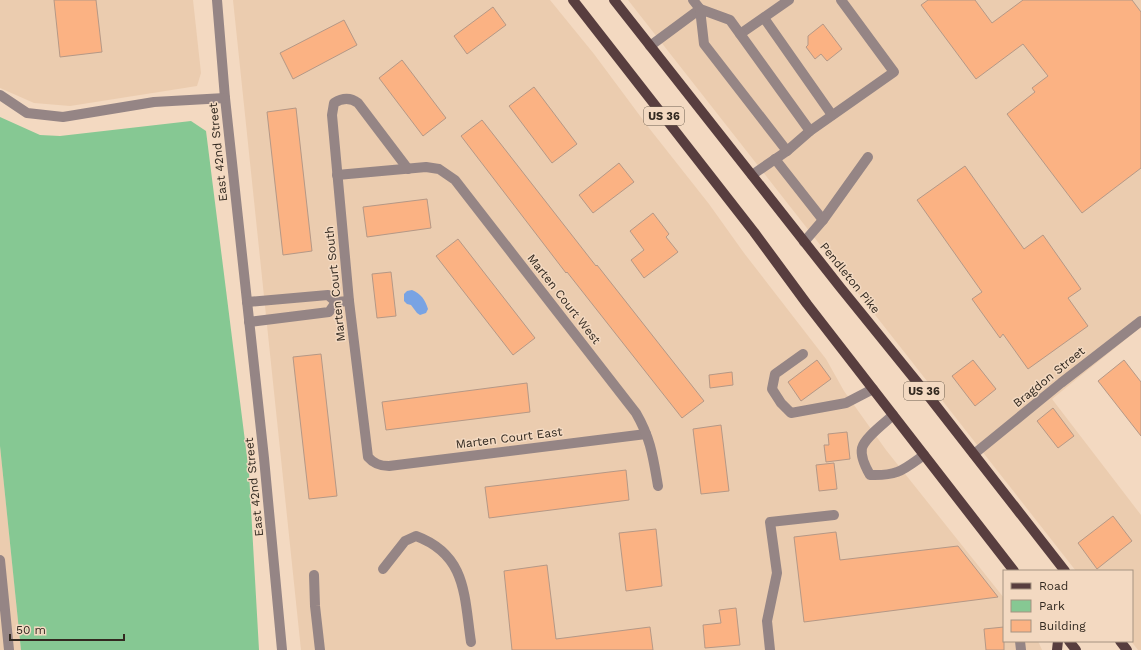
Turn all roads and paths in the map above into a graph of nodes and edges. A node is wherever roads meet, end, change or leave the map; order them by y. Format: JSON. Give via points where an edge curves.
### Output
{"nodes":[{"id":1,"x":217,"y":0,"type":"edge"},
{"id":2,"x":573,"y":0,"type":"edge"},
{"id":3,"x":614,"y":0,"type":"edge"},
{"id":4,"x":693,"y":0,"type":"edge"},
{"id":5,"x":789,"y":0,"type":"edge"},
{"id":6,"x":841,"y":0,"type":"edge"},
{"id":7,"x":700,"y":9,"type":"junction"},
{"id":8,"x":764,"y":18,"type":"junction"},
{"id":9,"x":740,"y":34,"type":"junction"},
{"id":10,"x":650,"y":46,"type":"junction"},
{"id":11,"x":0,"y":95,"type":"edge"},
{"id":12,"x":225,"y":98,"type":"junction"},
{"id":13,"x":832,"y":115,"type":"junction"},
{"id":14,"x":810,"y":131,"type":"junction"},
{"id":15,"x":787,"y":151,"type":"junction"},
{"id":16,"x":868,"y":157,"type":"dead end"},
{"id":17,"x":775,"y":159,"type":"junction"},
{"id":18,"x":408,"y":169,"type":"junction"},
{"id":19,"x":337,"y":175,"type":"junction"},
{"id":20,"x":752,"y":175,"type":"junction"},
{"id":21,"x":822,"y":220,"type":"junction"},
{"id":22,"x":804,"y":242,"type":"junction"},
{"id":23,"x":349,"y":301,"type":"junction"},
{"id":24,"x":247,"y":302,"type":"junction"},
{"id":25,"x":336,"y":302,"type":"junction"},
{"id":26,"x":249,"y":322,"type":"junction"},
{"id":27,"x":1139,"y":326,"type":"edge"},
{"id":28,"x":803,"y":354,"type":"dead end"},
{"id":29,"x":873,"y":389,"type":"junction"},
{"id":30,"x":893,"y":415,"type":"junction"},
{"id":31,"x":646,"y":434,"type":"junction"},
{"id":32,"x":924,"y":454,"type":"junction"},
{"id":33,"x":974,"y":454,"type":"junction"},
{"id":34,"x":376,"y":464,"type":"joint"},
{"id":35,"x":658,"y":486,"type":"dead end"},
{"id":36,"x":834,"y":515,"type":"dead end"},
{"id":37,"x":0,"y":560,"type":"edge"},
{"id":38,"x":383,"y":569,"type":"dead end"},
{"id":39,"x":1013,"y":570,"type":"edge"},
{"id":40,"x":1065,"y":570,"type":"edge"},
{"id":41,"x":314,"y":575,"type":"dead end"},
{"id":42,"x":471,"y":642,"type":"dead end"},
{"id":43,"x":1070,"y":642,"type":"edge"},
{"id":44,"x":1121,"y":642,"type":"edge"},
{"id":45,"x":9,"y":650,"type":"edge"},
{"id":46,"x":282,"y":650,"type":"edge"},
{"id":47,"x":320,"y":650,"type":"edge"},
{"id":48,"x":770,"y":650,"type":"edge"},
{"id":49,"x":1076,"y":650,"type":"edge"},
{"id":50,"x":1127,"y":650,"type":"edge"}],
"edges":[{"from":1,"to":12,"type":"street","name":"East 42nd Street"},
{"from":2,"to":29,"type":"main road","number":"US 36"},
{"from":3,"to":10,"type":"main road","name":"Pendleton Pike","number":"US 36"},
{"from":4,"to":7,"type":"street"},
{"from":5,"to":8,"type":"street"},
{"from":6,"to":13,"type":"street","via":[[894,72]]},
{"from":7,"to":9,"type":"street","via":[[730,20]]},
{"from":7,"to":10,"type":"street"},
{"from":7,"to":15,"type":"street","via":[[704,44]]},
{"from":8,"to":9,"type":"street"},
{"from":8,"to":13,"type":"street"},
{"from":9,"to":14,"type":"street"},
{"from":10,"to":20,"type":"main road","name":"Pendleton Pike","number":"US 36"},
{"from":11,"to":12,"type":"street","via":[[27,113],[62,117],[154,102]]},
{"from":12,"to":24,"type":"street","name":"East 42nd Street"},
{"from":13,"to":14,"type":"street"},
{"from":14,"to":15,"type":"street"},
{"from":15,"to":17,"type":"street"},
{"from":16,"to":21,"type":"street"},
{"from":17,"to":20,"type":"street"},
{"from":17,"to":21,"type":"street"},
{"from":18,"to":19,"type":"street","name":"Marten Court West"},
{"from":18,"to":19,"type":"street","name":"Marten Court South","via":[[358,102],[348,98],[334,103],[332,111]]},
{"from":18,"to":31,"type":"street","name":"Marten Court West","via":[[437,169],[455,180],[636,413]]},
{"from":19,"to":23,"type":"street","name":"Marten Court South"},
{"from":20,"to":22,"type":"main road","name":"Pendleton Pike","number":"US 36"},
{"from":21,"to":22,"type":"street"},
{"from":22,"to":33,"type":"main road","name":"Pendleton Pike","number":"US 36"},
{"from":23,"to":25,"type":"street"},
{"from":23,"to":34,"type":"street","name":"Marten Court South","via":[[366,452],[368,458]]},
{"from":24,"to":25,"type":"street","via":[[328,295]]},
{"from":24,"to":26,"type":"street","name":"East 42nd Street"},
{"from":25,"to":26,"type":"street","via":[[329,312]]},
{"from":26,"to":46,"type":"street","name":"East 42nd Street"},
{"from":27,"to":33,"type":"street","name":"Bragdon Street","via":[[1061,383]]},
{"from":28,"to":29,"type":"street","via":[[775,374],[772,389],[791,413],[846,403]]},
{"from":29,"to":30,"type":"main road","number":"US 36"},
{"from":30,"to":32,"type":"main road","number":"US 36"},
{"from":30,"to":32,"type":"street","via":[[871,435],[862,448],[864,463],[870,476],[900,472]]},
{"from":31,"to":34,"type":"street","name":"Marten Court East","via":[[389,466]]},
{"from":31,"to":35,"type":"street","name":"Marten Court West","via":[[653,453]]},
{"from":32,"to":39,"type":"main road","number":"US 36"},
{"from":33,"to":40,"type":"main road","name":"Pendleton Pike","number":"US 36"},
{"from":36,"to":48,"type":"street","via":[[770,522],[777,573],[767,620]]},
{"from":37,"to":45,"type":"street"},
{"from":38,"to":42,"type":"street","via":[[405,541],[416,536],[430,541],[452,561],[460,577]]},
{"from":41,"to":47,"type":"street"},
{"from":43,"to":49,"type":"main road"},
{"from":44,"to":50,"type":"main road"}]}
